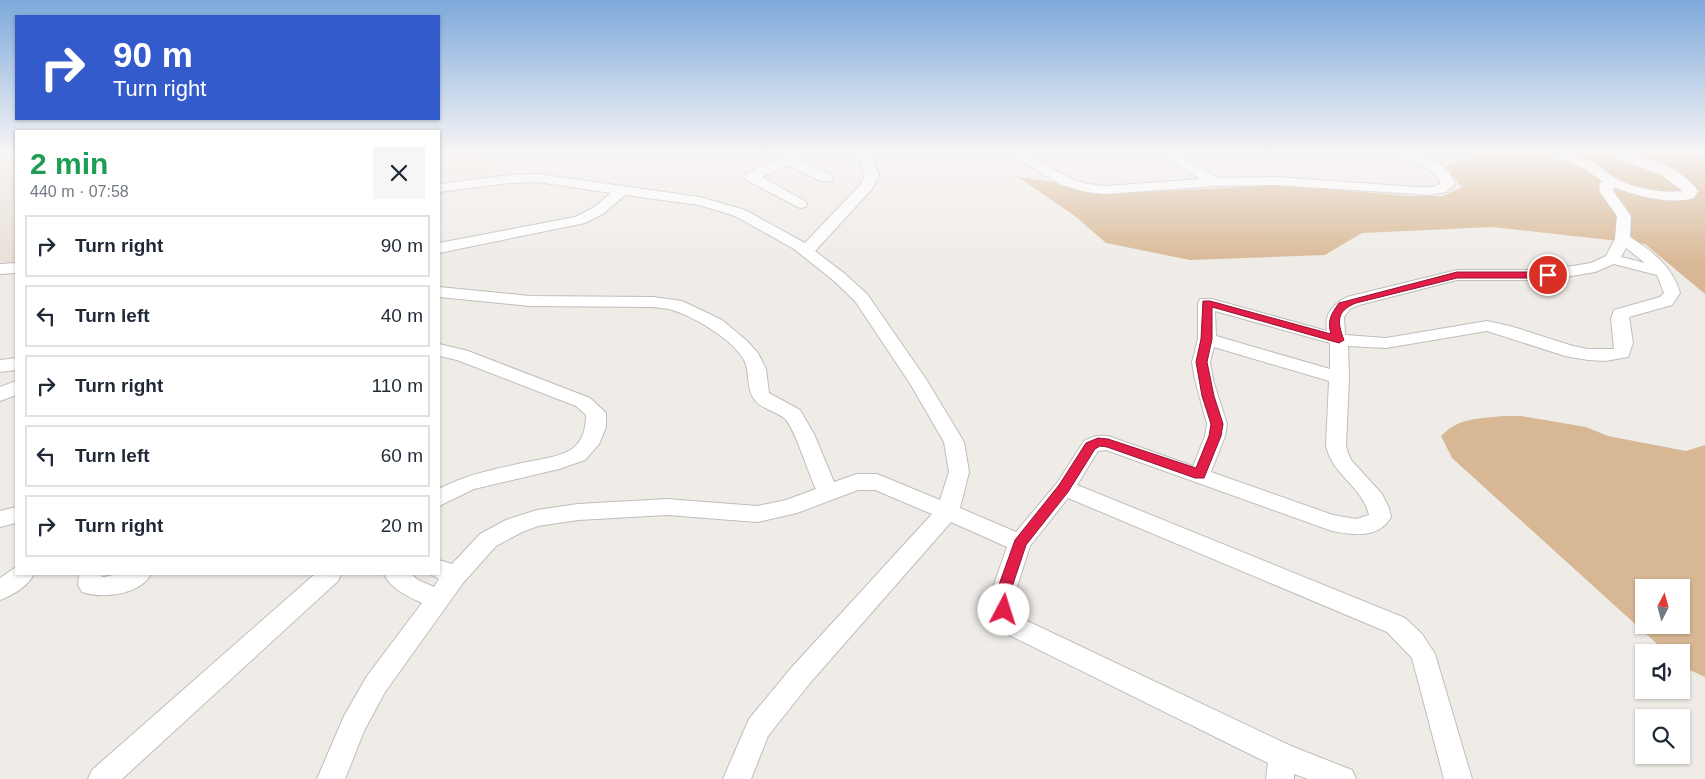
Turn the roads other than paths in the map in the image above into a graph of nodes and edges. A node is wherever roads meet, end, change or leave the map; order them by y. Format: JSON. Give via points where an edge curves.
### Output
{"nodes":[{"id":1,"x":617,"y":189,"type":"edge"},
{"id":2,"x":773,"y":189,"type":"edge"},
{"id":3,"x":864,"y":189,"type":"edge"},
{"id":4,"x":1100,"y":189,"type":"edge"},
{"id":5,"x":1115,"y":189,"type":"edge"},
{"id":6,"x":1394,"y":189,"type":"edge"},
{"id":7,"x":1440,"y":189,"type":"edge"},
{"id":8,"x":1607,"y":189,"type":"edge"},
{"id":9,"x":1641,"y":189,"type":"edge"},
{"id":10,"x":1689,"y":189,"type":"edge"},
{"id":11,"x":622,"y":190,"type":"junction"},
{"id":12,"x":800,"y":204,"type":"dead end"},
{"id":13,"x":1623,"y":239,"type":"junction"},
{"id":14,"x":440,"y":248,"type":"edge"},
{"id":15,"x":806,"y":251,"type":"junction"},
{"id":16,"x":1612,"y":259,"type":"junction"},
{"id":17,"x":15,"y":268,"type":"edge"},
{"id":18,"x":0,"y":269,"type":"edge"},
{"id":19,"x":1662,"y":272,"type":"junction"},
{"id":20,"x":440,"y":292,"type":"edge"},
{"id":21,"x":1206,"y":339,"type":"junction"},
{"id":22,"x":1339,"y":340,"type":"junction"},
{"id":23,"x":440,"y":350,"type":"edge"},
{"id":24,"x":15,"y":364,"type":"edge"},
{"id":25,"x":0,"y":366,"type":"edge"},
{"id":26,"x":1340,"y":378,"type":"junction"},
{"id":27,"x":15,"y":388,"type":"edge"},
{"id":28,"x":0,"y":395,"type":"edge"},
{"id":29,"x":1200,"y":474,"type":"junction"},
{"id":30,"x":1064,"y":488,"type":"junction"},
{"id":31,"x":828,"y":491,"type":"junction"},
{"id":32,"x":440,"y":497,"type":"edge"},
{"id":33,"x":948,"y":511,"type":"junction"},
{"id":34,"x":15,"y":515,"type":"edge"},
{"id":35,"x":0,"y":518,"type":"edge"},
{"id":36,"x":1020,"y":543,"type":"junction"},
{"id":37,"x":447,"y":573,"type":"edge"},
{"id":38,"x":22,"y":575,"type":"edge"},
{"id":39,"x":90,"y":575,"type":"edge"},
{"id":40,"x":138,"y":575,"type":"edge"},
{"id":41,"x":329,"y":575,"type":"edge"},
{"id":42,"x":396,"y":575,"type":"edge"},
{"id":43,"x":0,"y":590,"type":"edge"},
{"id":44,"x":438,"y":599,"type":"junction"},
{"id":45,"x":1282,"y":768,"type":"edge"},
{"id":46,"x":102,"y":779,"type":"edge"},
{"id":47,"x":331,"y":779,"type":"edge"},
{"id":48,"x":737,"y":779,"type":"edge"},
{"id":49,"x":1342,"y":779,"type":"edge"},
{"id":50,"x":1458,"y":779,"type":"edge"}],
"edges":[{"from":1,"to":11,"type":"street"},
{"from":2,"to":12,"type":"street"},
{"from":3,"to":15,"type":"street"},
{"from":4,"to":5,"type":"street"},
{"from":6,"to":7,"type":"street"},
{"from":8,"to":13,"type":"street","via":[[1624,216]]},
{"from":9,"to":10,"type":"street","via":[[1670,197],[1689,195]]},
{"from":11,"to":14,"type":"street","via":[[598,211],[580,220]]},
{"from":11,"to":15,"type":"street","via":[[723,207],[740,213]]},
{"from":13,"to":16,"type":"street"},
{"from":13,"to":19,"type":"street"},
{"from":15,"to":33,"type":"street","via":[[861,298],[919,383],[954,442],[959,472]]},
{"from":16,"to":19,"type":"street"},
{"from":16,"to":22,"type":"street","via":[[1595,267],[1548,275],[1457,275],[1353,301],[1342,305],[1337,313],[1333,325]]},
{"from":17,"to":18,"type":"street"},
{"from":19,"to":22,"type":"street","via":[[1671,285],[1672,293],[1666,301],[1620,314],[1625,345],[1622,354],[1610,357],[1571,351],[1487,326],[1386,343]]},
{"from":20,"to":31,"type":"street","via":[[530,301],[653,302],[676,305],[700,315],[742,345],[752,358],[762,397],[793,416]]},
{"from":21,"to":22,"type":"street","via":[[1206,303]]},
{"from":21,"to":26,"type":"street"},
{"from":21,"to":29,"type":"street","via":[[1201,362],[1217,424]]},
{"from":22,"to":26,"type":"street"},
{"from":23,"to":32,"type":"street","via":[[462,355],[583,402],[596,413],[596,427],[589,444],[578,454],[559,462],[468,483]]},
{"from":24,"to":25,"type":"street"},
{"from":26,"to":29,"type":"street","via":[[1336,445],[1339,457],[1379,507],[1380,517],[1374,524],[1356,527],[1332,523]]},
{"from":27,"to":28,"type":"street"},
{"from":29,"to":30,"type":"street","via":[[1098,442],[1091,446]]},
{"from":30,"to":36,"type":"street"},
{"from":30,"to":50,"type":"street","via":[[1396,625],[1423,654]]},
{"from":31,"to":33,"type":"street","via":[[857,482],[877,482]]},
{"from":31,"to":37,"type":"street","via":[[789,507],[757,514],[667,507],[578,512],[537,518],[488,540]]},
{"from":33,"to":36,"type":"street"},
{"from":33,"to":48,"type":"street","via":[[801,675],[758,728]]},
{"from":34,"to":35,"type":"street"},
{"from":36,"to":45,"type":"street","via":[[1003,593],[1004,610],[1014,626]]},
{"from":37,"to":44,"type":"street"},
{"from":38,"to":43,"type":"street"},
{"from":39,"to":40,"type":"street","via":[[90,585],[104,588],[122,584]]},
{"from":41,"to":46,"type":"street"},
{"from":42,"to":44,"type":"street","via":[[410,587]]},
{"from":44,"to":47,"type":"street","via":[[376,684],[353,725]]},
{"from":45,"to":49,"type":"street"}]}
